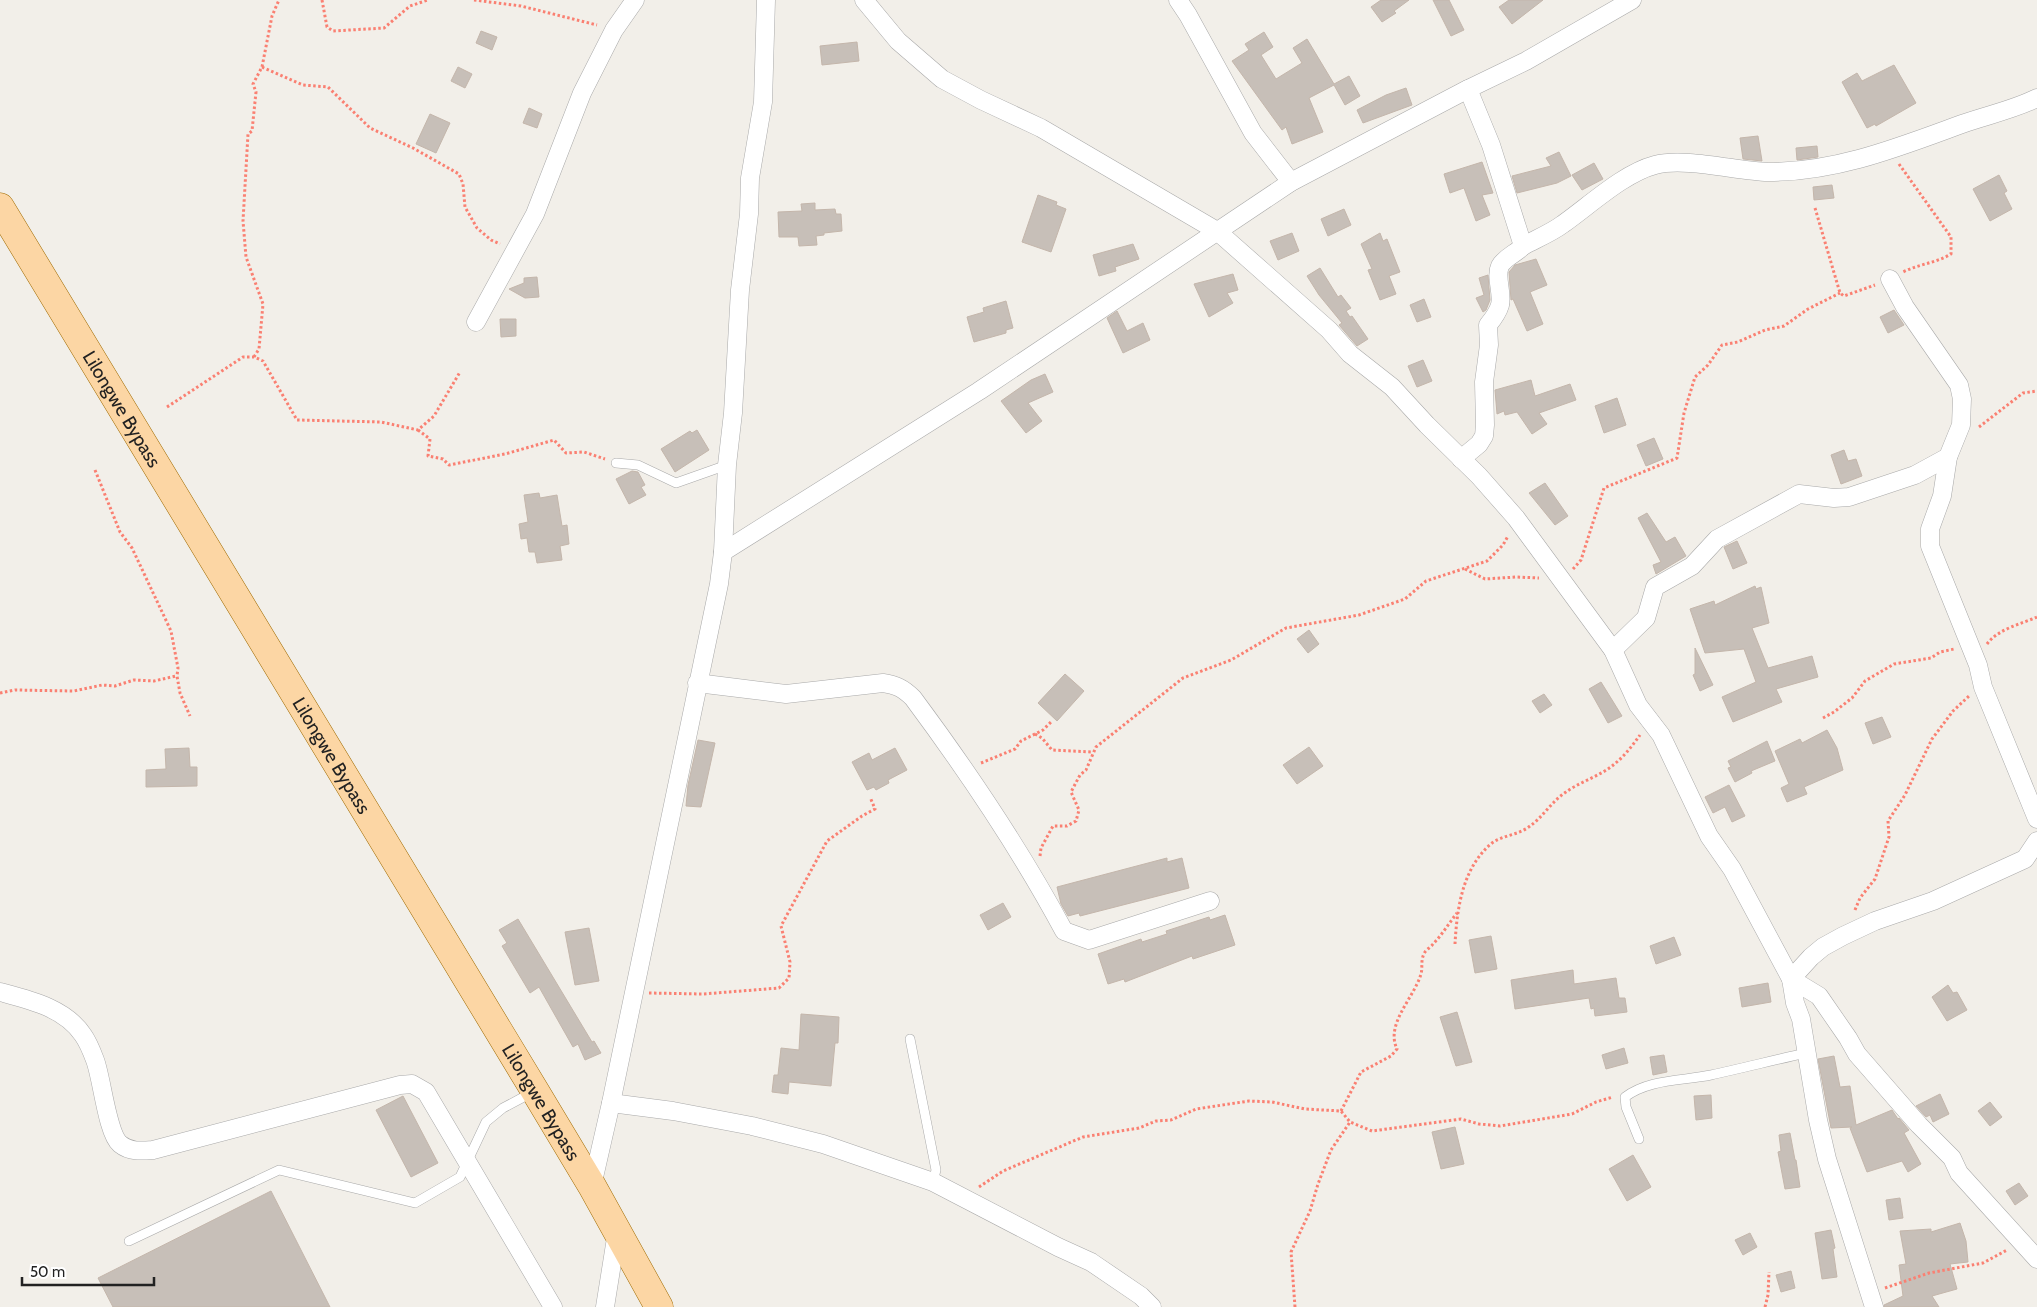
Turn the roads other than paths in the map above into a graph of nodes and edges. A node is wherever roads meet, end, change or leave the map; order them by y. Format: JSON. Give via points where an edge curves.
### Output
{"nodes":[{"id":1,"x":635,"y":0,"type":"edge"},
{"id":2,"x":766,"y":0,"type":"edge"},
{"id":3,"x":864,"y":0,"type":"edge"},
{"id":4,"x":1178,"y":0,"type":"edge"},
{"id":5,"x":1632,"y":0,"type":"edge"},
{"id":6,"x":1468,"y":89,"type":"junction"},
{"id":7,"x":2037,"y":98,"type":"edge"},
{"id":8,"x":1292,"y":182,"type":"junction"},
{"id":9,"x":0,"y":208,"type":"edge"},
{"id":10,"x":1217,"y":231,"type":"junction"},
{"id":11,"x":1523,"y":246,"type":"junction"},
{"id":12,"x":1890,"y":279,"type":"road end"},
{"id":13,"x":476,"y":322,"type":"dead end"},
{"id":14,"x":1948,"y":457,"type":"junction"},
{"id":15,"x":1461,"y":459,"type":"junction"},
{"id":16,"x":616,"y":463,"type":"road end"},
{"id":17,"x":727,"y":464,"type":"junction"},
{"id":18,"x":723,"y":552,"type":"junction"},
{"id":19,"x":1613,"y":650,"type":"junction"},
{"id":20,"x":697,"y":683,"type":"junction"},
{"id":21,"x":2037,"y":819,"type":"edge"},
{"id":22,"x":2037,"y":841,"type":"edge"},
{"id":23,"x":1210,"y":901,"type":"dead end"},
{"id":24,"x":1791,"y":979,"type":"junction"},
{"id":25,"x":0,"y":992,"type":"edge"},
{"id":26,"x":910,"y":1039,"type":"dead end"},
{"id":27,"x":1806,"y":1053,"type":"junction"},
{"id":28,"x":535,"y":1091,"type":"junction"},
{"id":29,"x":611,"y":1103,"type":"junction"},
{"id":30,"x":1639,"y":1139,"type":"dead end"},
{"id":31,"x":467,"y":1162,"type":"junction"},
{"id":32,"x":933,"y":1182,"type":"junction"},
{"id":33,"x":592,"y":1186,"type":"junction"},
{"id":34,"x":617,"y":1232,"type":"junction"},
{"id":35,"x":129,"y":1241,"type":"dead end"},
{"id":36,"x":2037,"y":1259,"type":"edge"},
{"id":37,"x":1871,"y":1300,"type":"edge"},
{"id":38,"x":553,"y":1307,"type":"edge"},
{"id":39,"x":605,"y":1307,"type":"edge"},
{"id":40,"x":659,"y":1307,"type":"edge"},
{"id":41,"x":1152,"y":1307,"type":"edge"}],
"edges":[{"from":1,"to":13,"type":"street","via":[[614,30],[582,93],[535,214]]},
{"from":2,"to":17,"type":"street","via":[[763,102],[750,178]]},
{"from":3,"to":10,"type":"street","via":[[898,41],[942,79],[1041,128]]},
{"from":4,"to":8,"type":"street","via":[[1253,133]]},
{"from":5,"to":6,"type":"street","via":[[1526,61]]},
{"from":6,"to":8,"type":"street"},
{"from":6,"to":11,"type":"street","via":[[1491,145]]},
{"from":7,"to":11,"type":"street","via":[[1865,159],[1835,166],[1768,172],[1656,164],[1638,171],[1562,225]]},
{"from":8,"to":10,"type":"street"},
{"from":9,"to":28,"type":"main road","name":"Lilongwe Bypass"},
{"from":10,"to":15,"type":"street","via":[[1329,330],[1350,354],[1392,387]]},
{"from":10,"to":18,"type":"street","via":[[980,391]]},
{"from":11,"to":15,"type":"street","via":[[1499,267],[1500,304],[1488,325],[1484,436]]},
{"from":12,"to":14,"type":"street","via":[[1959,385],[1961,425]]},
{"from":14,"to":19,"type":"street","via":[[1915,476],[1849,498],[1799,494],[1717,539],[1692,566],[1655,587],[1646,618]]},
{"from":14,"to":21,"type":"street","via":[[1942,496],[1930,529],[1930,546]]},
{"from":15,"to":19,"type":"street","via":[[1516,518]]},
{"from":16,"to":17,"type":"lane","via":[[638,465],[676,483]]},
{"from":17,"to":18,"type":"street"},
{"from":18,"to":20,"type":"street"},
{"from":19,"to":24,"type":"street","via":[[1638,705],[1661,735],[1709,836],[1732,869]]},
{"from":20,"to":23,"type":"street","via":[[786,694],[883,683],[895,684],[905,690],[963,765],[1036,879],[1064,931],[1090,940]]},
{"from":20,"to":29,"type":"street"},
{"from":22,"to":24,"type":"street","via":[[2025,859],[1843,936],[1817,952]]},
{"from":24,"to":27,"type":"street"},
{"from":24,"to":36,"type":"street","via":[[1819,996],[1857,1054],[1952,1158],[1959,1174]]},
{"from":25,"to":31,"type":"street","via":[[60,1012],[83,1034],[95,1060],[111,1126],[119,1144],[134,1151],[153,1150],[412,1084],[426,1092]]},
{"from":26,"to":32,"type":"lane","via":[[936,1170]]},
{"from":27,"to":30,"type":"lane","via":[[1636,1089],[1625,1097]]},
{"from":27,"to":37,"type":"street","via":[[1828,1159]]},
{"from":28,"to":31,"type":"lane","via":[[503,1108],[486,1122]]},
{"from":28,"to":33,"type":"main road","name":"Lilongwe Bypass"},
{"from":29,"to":32,"type":"street","via":[[752,1126],[823,1144]]},
{"from":29,"to":33,"type":"street"},
{"from":31,"to":35,"type":"lane","via":[[460,1177],[416,1203],[280,1170]]},
{"from":31,"to":38,"type":"street"},
{"from":32,"to":41,"type":"street","via":[[1091,1262]]},
{"from":33,"to":34,"type":"main road","name":"Lilongwe Bypass"},
{"from":34,"to":39,"type":"street"},
{"from":34,"to":40,"type":"main road","name":"Lilongwe Bypass"}]}
